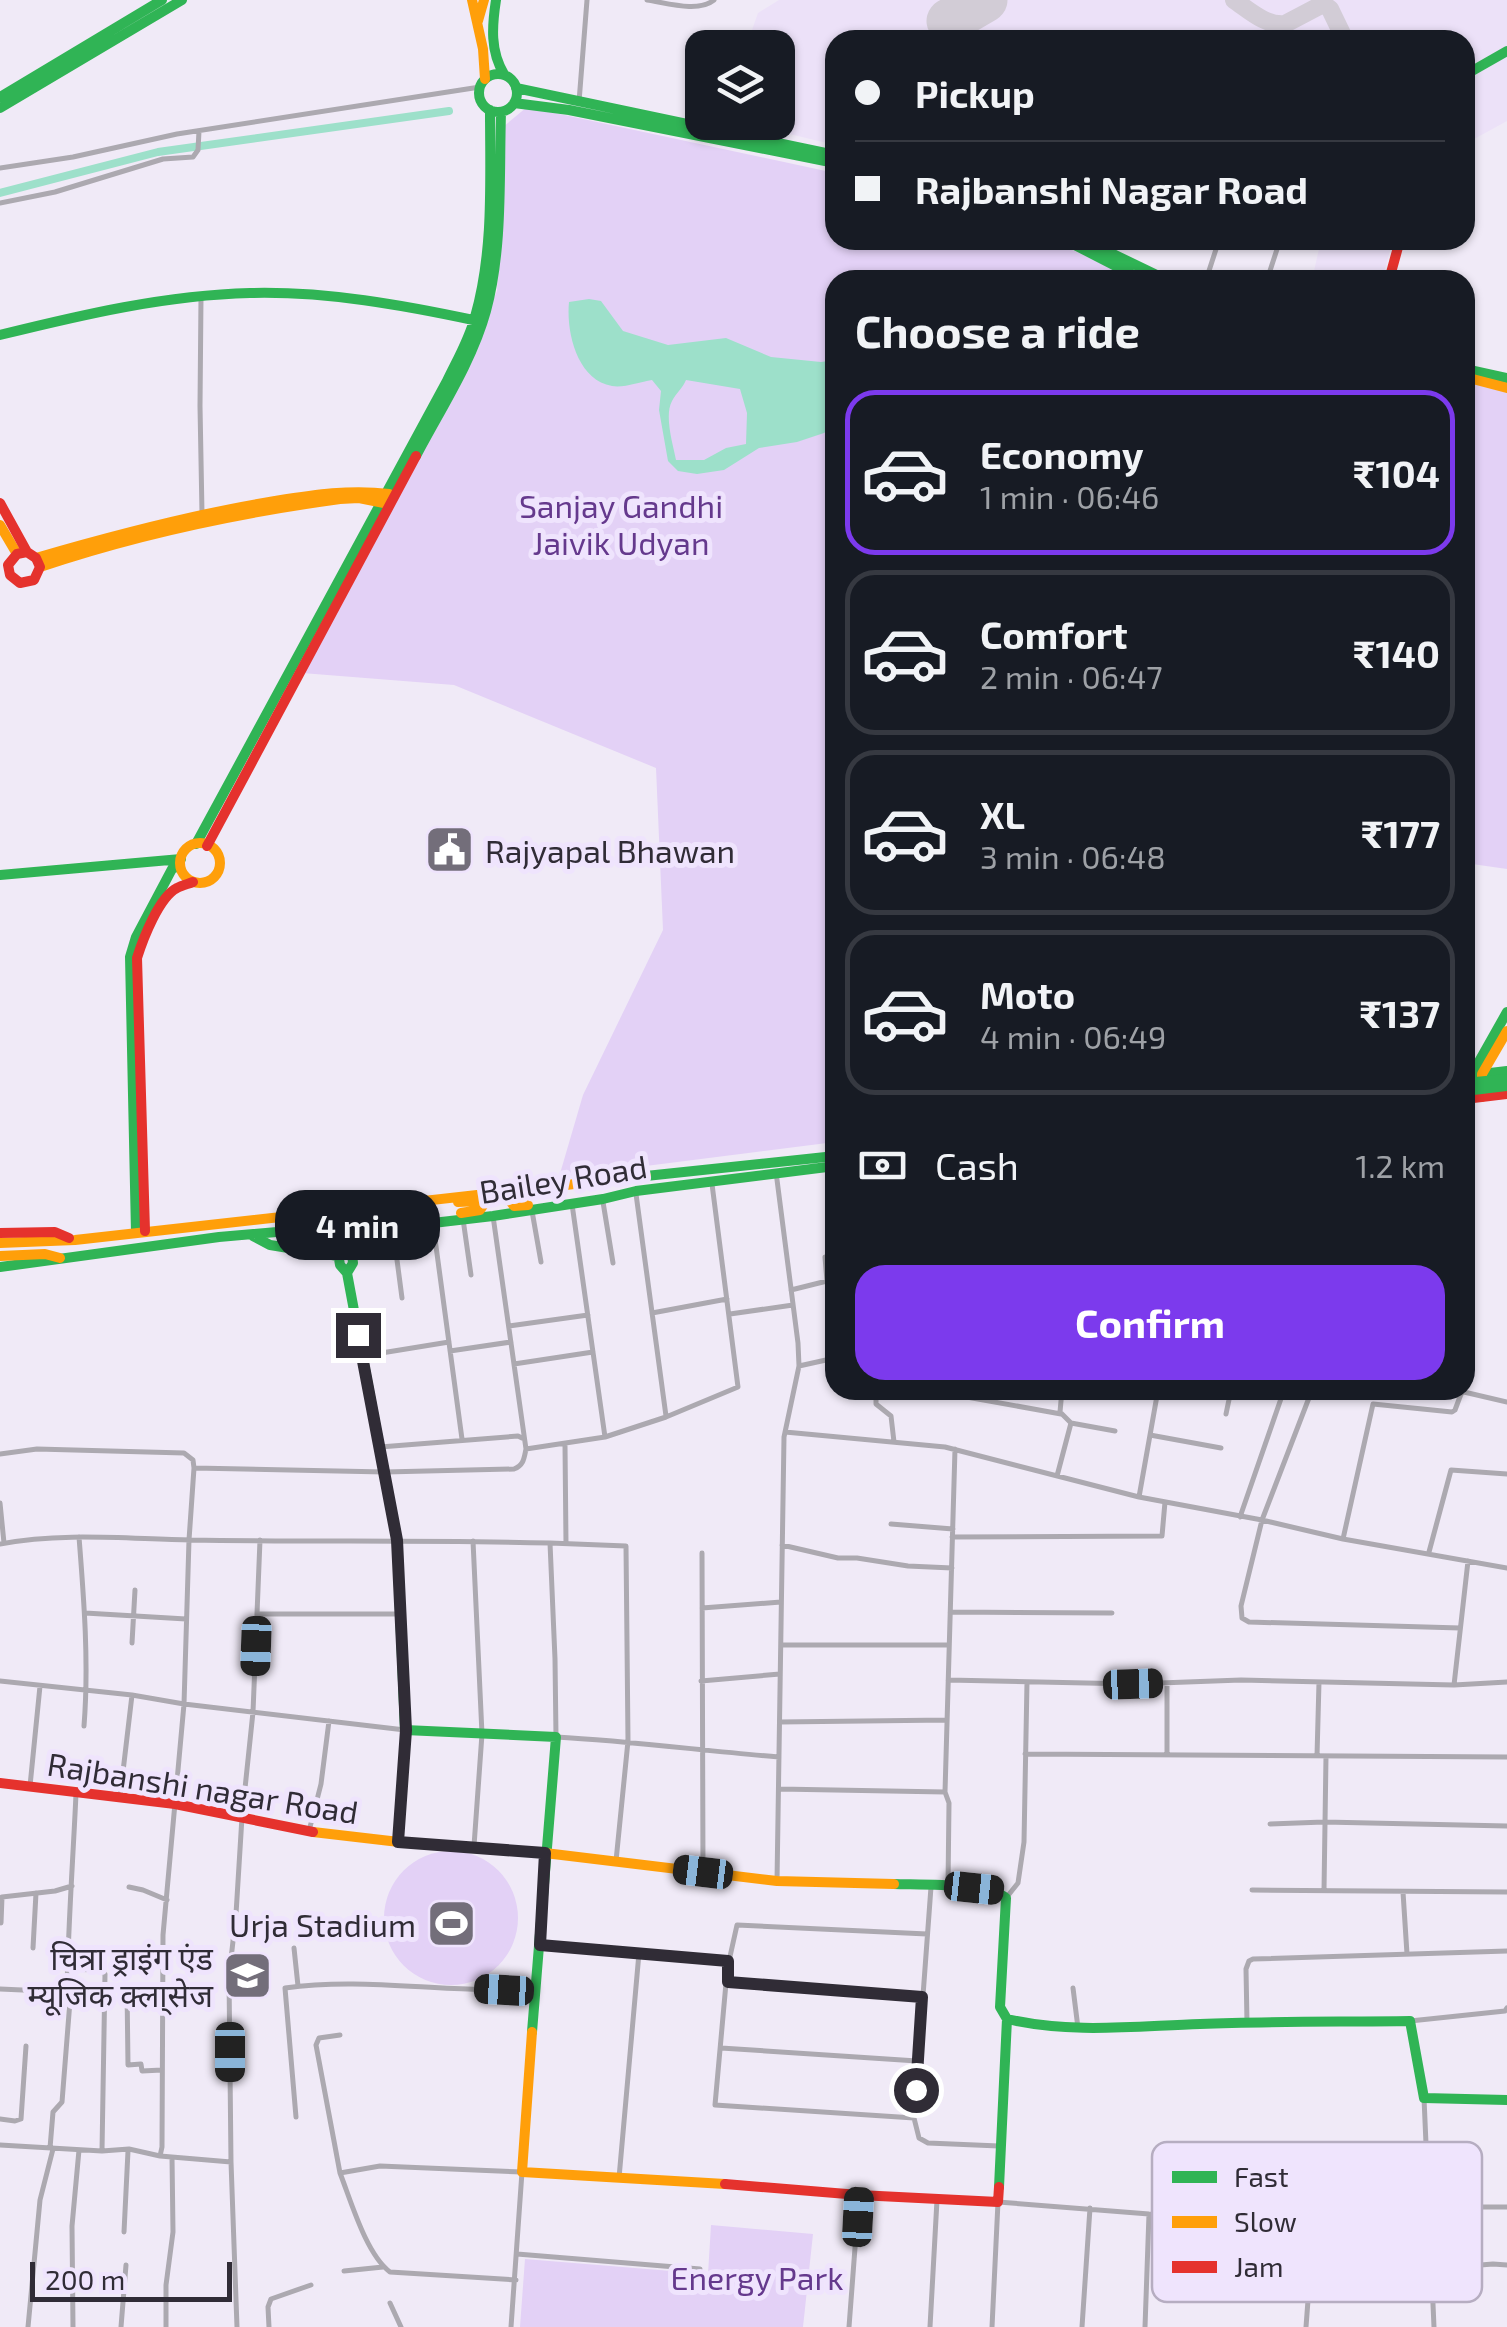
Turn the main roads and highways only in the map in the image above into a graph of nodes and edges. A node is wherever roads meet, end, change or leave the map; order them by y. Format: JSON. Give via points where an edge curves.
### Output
{"nodes":[{"id":1,"x":162,"y":0,"type":"edge"},
{"id":2,"x":182,"y":0,"type":"edge"},
{"id":3,"x":472,"y":0,"type":"edge"},
{"id":4,"x":488,"y":1,"type":"edge"},
{"id":5,"x":478,"y":21,"type":"junction"},
{"id":6,"x":1507,"y":51,"type":"edge"},
{"id":7,"x":1475,"y":70,"type":"edge"},
{"id":8,"x":506,"y":76,"type":"junction"},
{"id":9,"x":483,"y":83,"type":"junction"},
{"id":10,"x":516,"y":88,"type":"junction"},
{"id":11,"x":0,"y":97,"type":"edge"},
{"id":12,"x":514,"y":103,"type":"junction"},
{"id":13,"x":0,"y":108,"type":"edge"},
{"id":14,"x":496,"y":111,"type":"junction"},
{"id":15,"x":825,"y":153,"type":"edge"},
{"id":16,"x":825,"y":160,"type":"edge"},
{"id":17,"x":1084,"y":250,"type":"edge"},
{"id":18,"x":1104,"y":250,"type":"edge"},
{"id":19,"x":1124,"y":270,"type":"edge"},
{"id":20,"x":1146,"y":270,"type":"edge"},
{"id":21,"x":448,"y":314,"type":"junction"},
{"id":22,"x":480,"y":314,"type":"junction"},
{"id":23,"x":0,"y":335,"type":"edge"},
{"id":24,"x":472,"y":335,"type":"junction"},
{"id":25,"x":1475,"y":371,"type":"edge"},
{"id":26,"x":1507,"y":378,"type":"edge"},
{"id":27,"x":1475,"y":380,"type":"edge"},
{"id":28,"x":1507,"y":388,"type":"edge"},
{"id":29,"x":387,"y":499,"type":"junction"},
{"id":30,"x":0,"y":504,"type":"edge"},
{"id":31,"x":0,"y":525,"type":"edge"},
{"id":32,"x":30,"y":558,"type":"junction"},
{"id":33,"x":7,"y":574,"type":"edge"},
{"id":34,"x":0,"y":583,"type":"edge"},
{"id":35,"x":201,"y":845,"type":"junction"},
{"id":36,"x":180,"y":862,"type":"junction"},
{"id":37,"x":0,"y":875,"type":"edge"},
{"id":38,"x":194,"y":882,"type":"junction"},
{"id":39,"x":1507,"y":1012,"type":"edge"},
{"id":40,"x":1507,"y":1032,"type":"edge"},
{"id":41,"x":1475,"y":1070,"type":"edge"},
{"id":42,"x":1475,"y":1072,"type":"edge"},
{"id":43,"x":1475,"y":1077,"type":"edge"},
{"id":44,"x":1475,"y":1077,"type":"edge"},
{"id":45,"x":1507,"y":1079,"type":"edge"},
{"id":46,"x":1475,"y":1094,"type":"edge"},
{"id":47,"x":1507,"y":1094,"type":"edge"},
{"id":48,"x":1475,"y":1096,"type":"edge"},
{"id":49,"x":825,"y":1157,"type":"edge"},
{"id":50,"x":825,"y":1167,"type":"edge"},
{"id":51,"x":552,"y":1186,"type":"junction"},
{"id":52,"x":630,"y":1192,"type":"junction"},
{"id":53,"x":407,"y":1204,"type":"junction"},
{"id":54,"x":394,"y":1222,"type":"junction"},
{"id":55,"x":349,"y":1227,"type":"junction"},
{"id":56,"x":334,"y":1228,"type":"junction"},
{"id":57,"x":140,"y":1231,"type":"junction"},
{"id":58,"x":0,"y":1234,"type":"edge"},
{"id":59,"x":253,"y":1236,"type":"junction"},
{"id":60,"x":75,"y":1240,"type":"junction"},
{"id":61,"x":0,"y":1244,"type":"edge"},
{"id":62,"x":4,"y":1256,"type":"edge"},
{"id":63,"x":338,"y":1256,"type":"junction"},
{"id":64,"x":63,"y":1259,"type":"junction"},
{"id":65,"x":0,"y":1266,"type":"edge"},
{"id":66,"x":347,"y":1274,"type":"junction"},
{"id":67,"x":0,"y":1783,"type":"edge"},
{"id":68,"x":545,"y":1853,"type":"junction"},
{"id":69,"x":1007,"y":2019,"type":"junction"},
{"id":70,"x":1507,"y":2100,"type":"edge"}],
"edges":[{"from":1,"to":11,"type":"main road"},
{"from":2,"to":13,"type":"main road"},
{"from":3,"to":5,"type":"main road"},
{"from":4,"to":5,"type":"main road"},
{"from":4,"to":8,"type":"main road","via":[[497,63]]},
{"from":5,"to":9,"type":"main road"},
{"from":6,"to":7,"type":"main road"},
{"from":8,"to":9,"type":"main road"},
{"from":8,"to":10,"type":"main road"},
{"from":9,"to":14,"type":"main road","via":[[482,102]]},
{"from":10,"to":12,"type":"main road"},
{"from":10,"to":15,"type":"main road"},
{"from":12,"to":14,"type":"main road"},
{"from":12,"to":16,"type":"main road"},
{"from":14,"to":22,"type":"main road","via":[[496,229]]},
{"from":17,"to":19,"type":"main road"},
{"from":18,"to":20,"type":"main road"},
{"from":21,"to":22,"type":"main road"},
{"from":21,"to":23,"type":"main road","via":[[310,294],[254,293],[66,318]]},
{"from":21,"to":24,"type":"main road"},
{"from":22,"to":24,"type":"main road"},
{"from":24,"to":29,"type":"main road","via":[[457,379]]},
{"from":25,"to":26,"type":"main road"},
{"from":27,"to":28,"type":"main road"},
{"from":29,"to":32,"type":"main road","via":[[340,499],[206,519]]},
{"from":29,"to":32,"type":"main road","via":[[358,491],[328,493],[202,513]]},
{"from":29,"to":35,"type":"main road"},
{"from":30,"to":32,"type":"main road"},
{"from":31,"to":32,"type":"main road"},
{"from":32,"to":33,"type":"main road","via":[[10,560]]},
{"from":32,"to":33,"type":"main road","via":[[37,576],[30,582]]},
{"from":33,"to":34,"type":"main road"},
{"from":35,"to":36,"type":"main road","via":[[187,848]]},
{"from":35,"to":38,"type":"main road","via":[[218,854],[219,870],[209,881]]},
{"from":36,"to":37,"type":"main road"},
{"from":36,"to":38,"type":"main road"},
{"from":36,"to":57,"type":"main road","via":[[130,957]]},
{"from":38,"to":57,"type":"main road","via":[[166,897],[137,958]]},
{"from":39,"to":41,"type":"main road"},
{"from":40,"to":42,"type":"main road"},
{"from":43,"to":45,"type":"main road","bridge":true},
{"from":44,"to":45,"type":"main road"},
{"from":45,"to":46,"type":"main road","bridge":true},
{"from":47,"to":48,"type":"main road"},
{"from":49,"to":51,"type":"main road","name":"Bailey Road"},
{"from":50,"to":52,"type":"main road","name":"Bailey Road"},
{"from":51,"to":52,"type":"main road","via":[[510,1203]]},
{"from":51,"to":53,"type":"main road","name":"Bailey Road"},
{"from":52,"to":54,"type":"main road","name":"Bailey Road","via":[[463,1220]]},
{"from":53,"to":54,"type":"main road","via":[[484,1206]]},
{"from":53,"to":57,"type":"main road","name":"Bailey Road"},
{"from":54,"to":55,"type":"main road","name":"Bailey Road"},
{"from":55,"to":56,"type":"main road","name":"Bailey Road"},
{"from":55,"to":66,"type":"main road","via":[[353,1264]]},
{"from":56,"to":59,"type":"main road","name":"Bailey Road"},
{"from":56,"to":63,"type":"main road"},
{"from":57,"to":60,"type":"main road","name":"Bailey Road"},
{"from":58,"to":60,"type":"main road","via":[[55,1232]]},
{"from":59,"to":63,"type":"main road"},
{"from":59,"to":64,"type":"main road","name":"Bailey Road"},
{"from":60,"to":61,"type":"main road","name":"Bailey Road"},
{"from":62,"to":64,"type":"main road"},
{"from":63,"to":66,"type":"main road"},
{"from":64,"to":65,"type":"main road","name":"Bailey Road"},
{"from":66,"to":68,"type":"main road","via":[[397,1540],[406,1730],[556,1738]]},
{"from":67,"to":68,"type":"main road","name":"Rajbanshi nagar Road","via":[[175,1804],[310,1831]]},
{"from":68,"to":69,"type":"main road","name":"Rajbanshi nagar Road","via":[[777,1881],[998,1891],[1006,1898],[1000,2006]]},
{"from":68,"to":69,"type":"main road","via":[[522,2172],[998,2202]]},
{"from":69,"to":70,"type":"main road","via":[[1078,2031],[1410,2020],[1424,2098]]}]}
